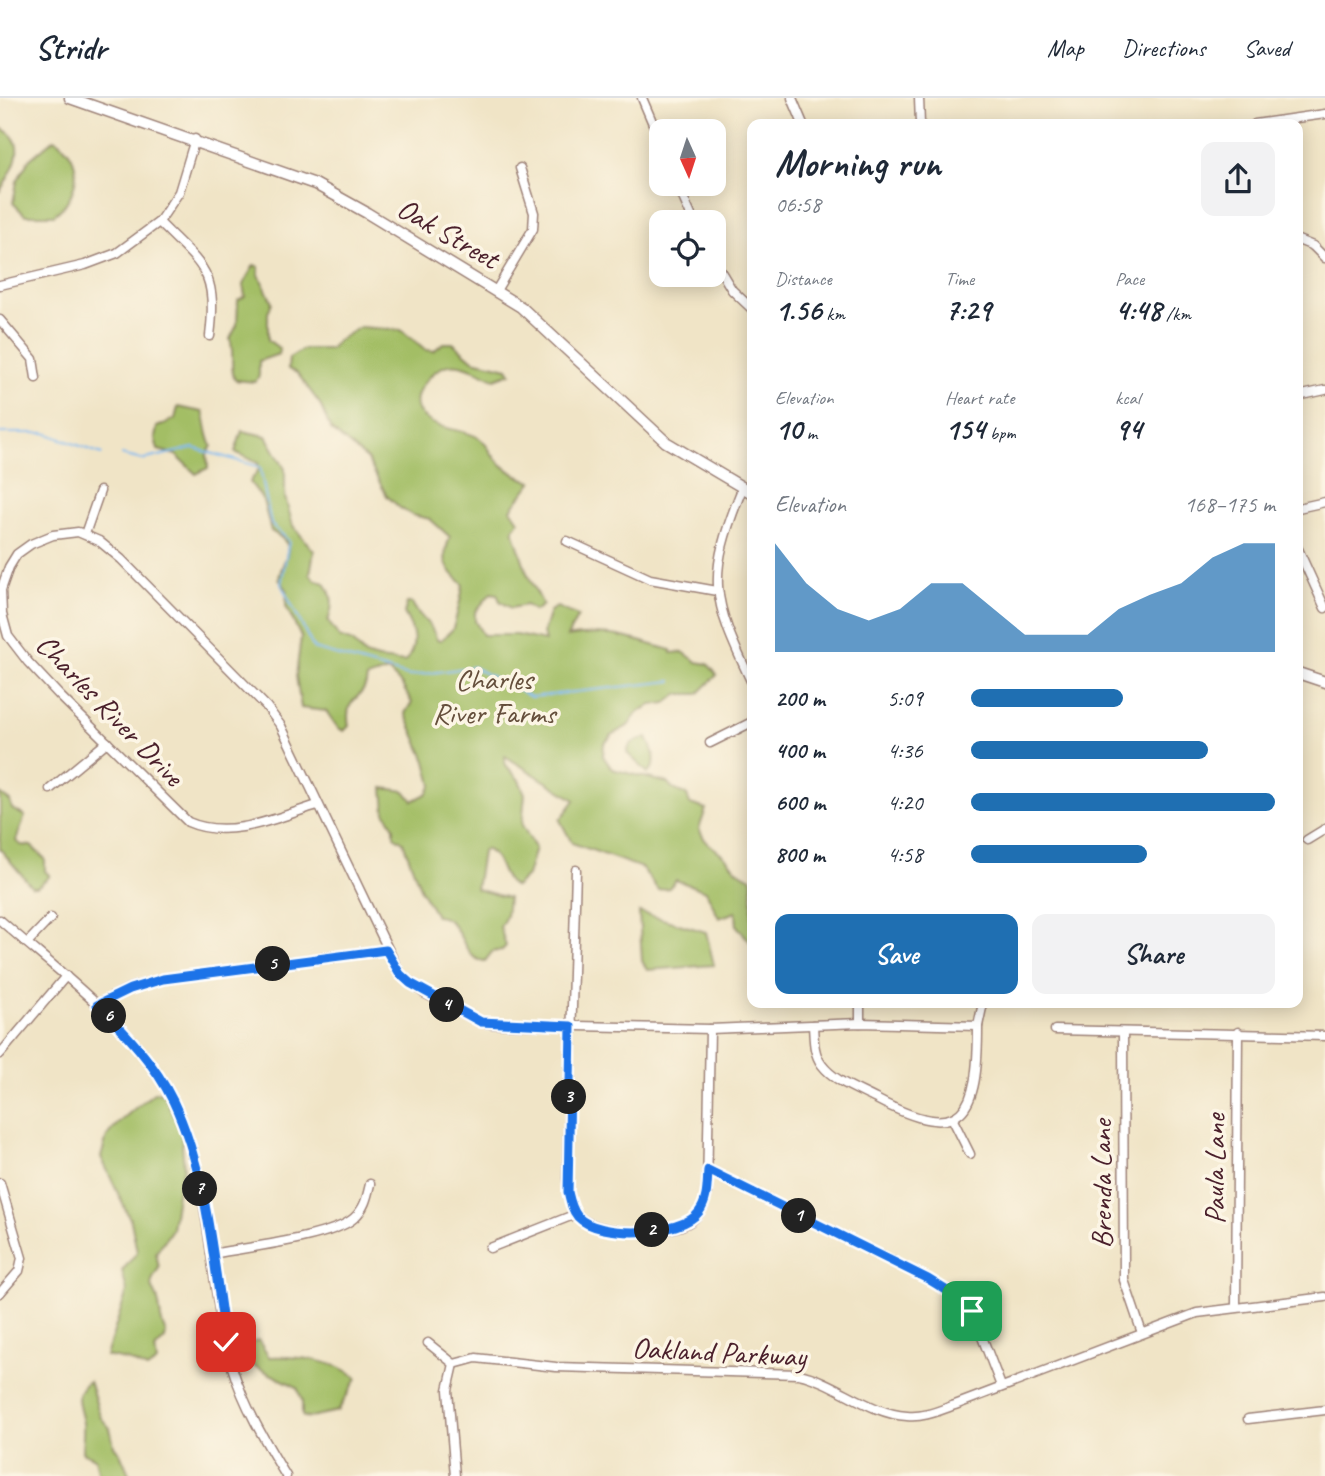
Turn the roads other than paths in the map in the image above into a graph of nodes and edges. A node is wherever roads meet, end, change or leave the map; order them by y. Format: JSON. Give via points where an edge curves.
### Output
{"nodes":[{"id":1,"x":70,"y":98,"type":"edge"},
{"id":2,"x":642,"y":98,"type":"edge"},
{"id":3,"x":792,"y":98,"type":"edge"},
{"id":4,"x":919,"y":98,"type":"edge"},
{"id":5,"x":1325,"y":114,"type":"edge"},
{"id":6,"x":651,"y":119,"type":"edge"},
{"id":7,"x":801,"y":119,"type":"edge"},
{"id":8,"x":920,"y":119,"type":"edge"},
{"id":9,"x":1290,"y":119,"type":"edge"},
{"id":10,"x":195,"y":139,"type":"junction"},
{"id":11,"x":520,"y":168,"type":"dead end"},
{"id":12,"x":159,"y":222,"type":"junction"},
{"id":13,"x":1303,"y":242,"type":"edge"},
{"id":14,"x":1325,"y":258,"type":"edge"},
{"id":15,"x":726,"y":280,"type":"edge"},
{"id":16,"x":0,"y":285,"type":"edge"},
{"id":17,"x":497,"y":289,"type":"junction"},
{"id":18,"x":747,"y":304,"type":"edge"},
{"id":19,"x":0,"y":320,"type":"edge"},
{"id":20,"x":210,"y":337,"type":"dead end"},
{"id":21,"x":36,"y":378,"type":"dead end"},
{"id":22,"x":1325,"y":390,"type":"edge"},
{"id":23,"x":1303,"y":395,"type":"edge"},
{"id":24,"x":747,"y":490,"type":"edge"},
{"id":25,"x":100,"y":491,"type":"dead end"},
{"id":26,"x":747,"y":493,"type":"edge"},
{"id":27,"x":1325,"y":502,"type":"edge"},
{"id":28,"x":1303,"y":507,"type":"edge"},
{"id":29,"x":85,"y":534,"type":"junction"},
{"id":30,"x":567,"y":541,"type":"dead end"},
{"id":31,"x":1303,"y":560,"type":"edge"},
{"id":32,"x":717,"y":591,"type":"junction"},
{"id":33,"x":1325,"y":608,"type":"edge"},
{"id":34,"x":747,"y":672,"type":"edge"},
{"id":35,"x":1303,"y":674,"type":"edge"},
{"id":36,"x":1325,"y":681,"type":"edge"},
{"id":37,"x":747,"y":724,"type":"edge"},
{"id":38,"x":107,"y":742,"type":"junction"},
{"id":39,"x":710,"y":743,"type":"dead end"},
{"id":40,"x":50,"y":789,"type":"dead end"},
{"id":41,"x":317,"y":805,"type":"junction"},
{"id":42,"x":1325,"y":829,"type":"edge"},
{"id":43,"x":1307,"y":840,"type":"dead end"},
{"id":44,"x":576,"y":870,"type":"dead end"},
{"id":45,"x":51,"y":918,"type":"dead end"},
{"id":46,"x":0,"y":920,"type":"edge"},
{"id":47,"x":27,"y":943,"type":"junction"},
{"id":48,"x":386,"y":950,"type":"junction"},
{"id":49,"x":66,"y":976,"type":"junction"},
{"id":50,"x":97,"y":1005,"type":"junction"},
{"id":51,"x":860,"y":1008,"type":"edge"},
{"id":52,"x":982,"y":1008,"type":"edge"},
{"id":53,"x":860,"y":1023,"type":"junction"},
{"id":54,"x":813,"y":1024,"type":"junction"},
{"id":55,"x":571,"y":1026,"type":"junction"},
{"id":56,"x":978,"y":1026,"type":"junction"},
{"id":57,"x":710,"y":1029,"type":"junction"},
{"id":58,"x":1055,"y":1030,"type":"dead end"},
{"id":59,"x":1123,"y":1031,"type":"junction"},
{"id":60,"x":1238,"y":1032,"type":"junction"},
{"id":61,"x":1325,"y":1036,"type":"edge"},
{"id":62,"x":0,"y":1054,"type":"edge"},
{"id":63,"x":952,"y":1118,"type":"junction"},
{"id":64,"x":970,"y":1154,"type":"dead end"},
{"id":65,"x":708,"y":1170,"type":"junction"},
{"id":66,"x":0,"y":1183,"type":"edge"},
{"id":67,"x":370,"y":1184,"type":"dead end"},
{"id":68,"x":576,"y":1214,"type":"junction"},
{"id":69,"x":490,"y":1248,"type":"dead end"},
{"id":70,"x":211,"y":1254,"type":"junction"},
{"id":71,"x":0,"y":1293,"type":"edge"},
{"id":72,"x":1325,"y":1297,"type":"edge"},
{"id":73,"x":1237,"y":1306,"type":"junction"},
{"id":74,"x":1142,"y":1333,"type":"junction"},
{"id":75,"x":428,"y":1343,"type":"dead end"},
{"id":76,"x":454,"y":1364,"type":"junction"},
{"id":77,"x":1001,"y":1386,"type":"junction"},
{"id":78,"x":1325,"y":1410,"type":"edge"},
{"id":79,"x":1248,"y":1419,"type":"dead end"},
{"id":80,"x":286,"y":1476,"type":"edge"},
{"id":81,"x":455,"y":1476,"type":"edge"}],
"edges":[{"from":1,"to":10,"type":"main road","name":"Oak Street"},
{"from":2,"to":6,"type":"street"},
{"from":3,"to":7,"type":"street"},
{"from":4,"to":8,"type":"street"},
{"from":5,"to":9,"type":"street"},
{"from":10,"to":12,"type":"street","via":[[179,192]]},
{"from":10,"to":17,"type":"main road","name":"Oak Street","via":[[315,184]]},
{"from":11,"to":17,"type":"street","via":[[534,213],[533,229]]},
{"from":12,"to":16,"type":"street","via":[[117,253]]},
{"from":12,"to":20,"type":"street","via":[[210,281],[214,303]]},
{"from":13,"to":14,"type":"street"},
{"from":15,"to":18,"type":"street"},
{"from":17,"to":24,"type":"main road","name":"Oak Street","via":[[558,338],[656,434]]},
{"from":19,"to":21,"type":"street","via":[[33,359]]},
{"from":22,"to":23,"type":"street"},
{"from":25,"to":29,"type":"street"},
{"from":26,"to":32,"type":"street","via":[[720,555]]},
{"from":27,"to":28,"type":"street"},
{"from":29,"to":38,"type":"street","name":"Charles River Drive","via":[[52,535],[17,554],[1,590],[2,614],[8,636],[20,653]]},
{"from":29,"to":41,"type":"street","via":[[121,559],[266,706],[281,726]]},
{"from":30,"to":32,"type":"street","via":[[650,579]]},
{"from":31,"to":33,"type":"street"},
{"from":32,"to":34,"type":"street"},
{"from":35,"to":36,"type":"main road"},
{"from":37,"to":39,"type":"street"},
{"from":38,"to":40,"type":"street"},
{"from":38,"to":41,"type":"street","name":"Charles River Drive","via":[[188,822],[201,828],[231,830]]},
{"from":41,"to":48,"type":"street"},
{"from":42,"to":43,"type":"street"},
{"from":44,"to":55,"type":"street"},
{"from":45,"to":47,"type":"street"},
{"from":46,"to":47,"type":"street"},
{"from":47,"to":49,"type":"street"},
{"from":48,"to":50,"type":"street","via":[[163,979]]},
{"from":48,"to":55,"type":"street","via":[[410,983],[481,1022]]},
{"from":49,"to":50,"type":"street"},
{"from":49,"to":62,"type":"street"},
{"from":50,"to":70,"type":"street","via":[[140,1050],[172,1099],[198,1181]]},
{"from":51,"to":53,"type":"street"},
{"from":52,"to":56,"type":"street"},
{"from":53,"to":54,"type":"street"},
{"from":53,"to":56,"type":"street"},
{"from":54,"to":57,"type":"street"},
{"from":54,"to":63,"type":"street","via":[[818,1058],[835,1078],[921,1121]]},
{"from":55,"to":57,"type":"street"},
{"from":55,"to":68,"type":"street","via":[[567,1178]]},
{"from":56,"to":63,"type":"street","via":[[974,1091]]},
{"from":57,"to":65,"type":"street"},
{"from":58,"to":59,"type":"street"},
{"from":59,"to":60,"type":"street"},
{"from":59,"to":74,"type":"street","name":"Brenda Lane","via":[[1124,1280]]},
{"from":60,"to":61,"type":"street"},
{"from":60,"to":73,"type":"street","name":"Paula Lane"},
{"from":63,"to":64,"type":"street"},
{"from":65,"to":68,"type":"street","via":[[702,1208],[691,1221],[674,1229],[607,1230]]},
{"from":65,"to":77,"type":"street","via":[[962,1300],[976,1320]]},
{"from":66,"to":71,"type":"street","via":[[22,1258],[19,1271]]},
{"from":67,"to":70,"type":"street","via":[[365,1205],[353,1219],[333,1229]]},
{"from":68,"to":69,"type":"street"},
{"from":70,"to":80,"type":"street","via":[[232,1368],[253,1419]]},
{"from":72,"to":73,"type":"street","name":"Oakland Parkway"},
{"from":73,"to":74,"type":"street","name":"Oakland Parkway","via":[[1197,1313]]},
{"from":74,"to":77,"type":"street","name":"Oakland Parkway"},
{"from":75,"to":76,"type":"street"},
{"from":76,"to":77,"type":"street","name":"Oakland Parkway","via":[[476,1358],[556,1367],[799,1374],[907,1416],[933,1413]]},
{"from":76,"to":81,"type":"street","via":[[448,1390]]},
{"from":78,"to":79,"type":"street"}]}
